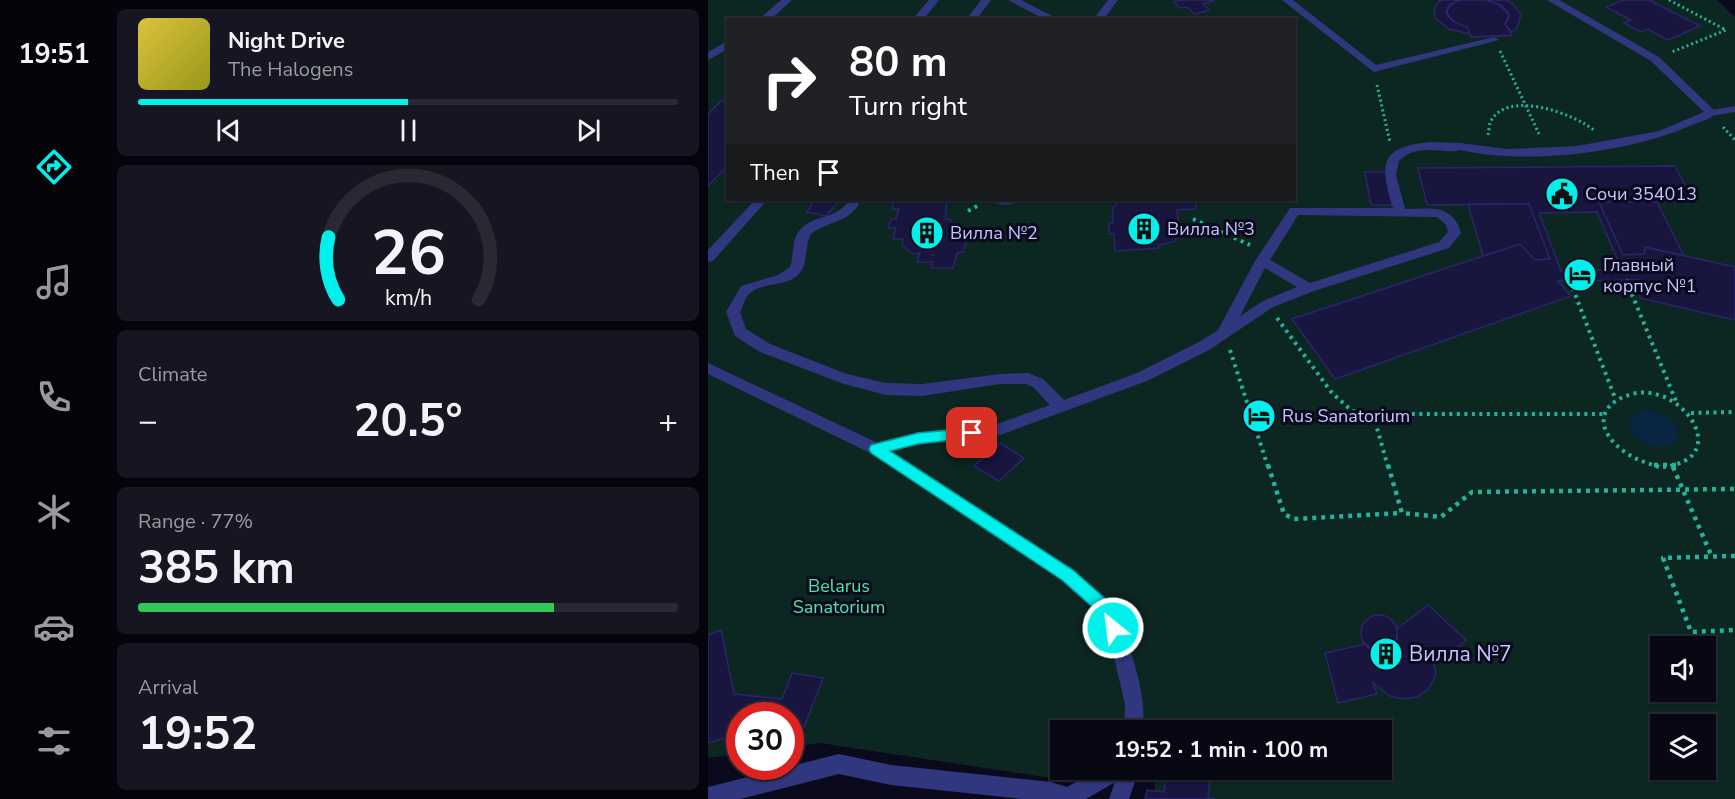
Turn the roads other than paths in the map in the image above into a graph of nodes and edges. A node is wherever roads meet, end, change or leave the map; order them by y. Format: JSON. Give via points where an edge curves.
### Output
{"nodes":[{"id":1,"x":787,"y":0,"type":"edge"},
{"id":2,"x":933,"y":0,"type":"edge"},
{"id":3,"x":986,"y":0,"type":"edge"},
{"id":4,"x":1013,"y":0,"type":"edge"},
{"id":5,"x":1113,"y":0,"type":"edge"},
{"id":6,"x":1287,"y":0,"type":"edge"},
{"id":7,"x":1552,"y":0,"type":"edge"},
{"id":8,"x":765,"y":18,"type":"edge"},
{"id":9,"x":919,"y":18,"type":"edge"},
{"id":10,"x":972,"y":18,"type":"edge"},
{"id":11,"x":1051,"y":18,"type":"edge"},
{"id":12,"x":1100,"y":18,"type":"edge"},
{"id":13,"x":1494,"y":40,"type":"road end"},
{"id":14,"x":726,"y":45,"type":"edge"},
{"id":15,"x":708,"y":57,"type":"edge"},
{"id":16,"x":1735,"y":109,"type":"edge"},
{"id":17,"x":1711,"y":113,"type":"junction"},
{"id":18,"x":760,"y":201,"type":"edge"},
{"id":19,"x":854,"y":201,"type":"edge"},
{"id":20,"x":1400,"y":212,"type":"junction"},
{"id":21,"x":1264,"y":257,"type":"junction"},
{"id":22,"x":708,"y":258,"type":"edge"},
{"id":23,"x":1309,"y":288,"type":"junction"},
{"id":24,"x":1224,"y":332,"type":"junction"},
{"id":25,"x":708,"y":368,"type":"edge"},
{"id":26,"x":1061,"y":406,"type":"junction"},
{"id":27,"x":876,"y":449,"type":"junction"},
{"id":28,"x":1134,"y":720,"type":"edge"},
{"id":29,"x":1100,"y":780,"type":"edge"},
{"id":30,"x":1126,"y":780,"type":"edge"},
{"id":31,"x":708,"y":797,"type":"edge"},
{"id":32,"x":1119,"y":799,"type":"edge"}],
"edges":[{"from":1,"to":8,"type":"street"},
{"from":2,"to":9,"type":"street"},
{"from":3,"to":10,"type":"street"},
{"from":4,"to":11,"type":"street"},
{"from":5,"to":12,"type":"street"},
{"from":6,"to":13,"type":"street","via":[[1374,69]]},
{"from":7,"to":17,"type":"street","via":[[1655,59]]},
{"from":14,"to":15,"type":"street"},
{"from":16,"to":17,"type":"street"},
{"from":17,"to":20,"type":"street","via":[[1662,134],[1577,150],[1497,151],[1426,146],[1401,152],[1395,156],[1390,170]]},
{"from":18,"to":22,"type":"street"},
{"from":19,"to":26,"type":"street","via":[[843,216],[807,229],[802,235],[799,262],[791,274],[741,294],[733,312],[740,332],[765,348],[844,379],[885,389],[922,390],[1028,378]]},
{"from":20,"to":21,"type":"street","via":[[1294,211]]},
{"from":20,"to":23,"type":"street","via":[[1440,213],[1452,223],[1455,233],[1444,245]]},
{"from":21,"to":23,"type":"street"},
{"from":21,"to":24,"type":"street"},
{"from":23,"to":24,"type":"street","via":[[1268,304]]},
{"from":24,"to":26,"type":"street","via":[[1142,376]]},
{"from":25,"to":27,"type":"street"},
{"from":26,"to":27,"type":"street","via":[[995,431],[918,438]]},
{"from":27,"to":28,"type":"street","via":[[1067,575],[1105,608],[1121,649],[1135,704]]},
{"from":29,"to":31,"type":"street","via":[[1068,798],[1051,792],[891,775],[839,764]]},
{"from":30,"to":32,"type":"street"}]}
